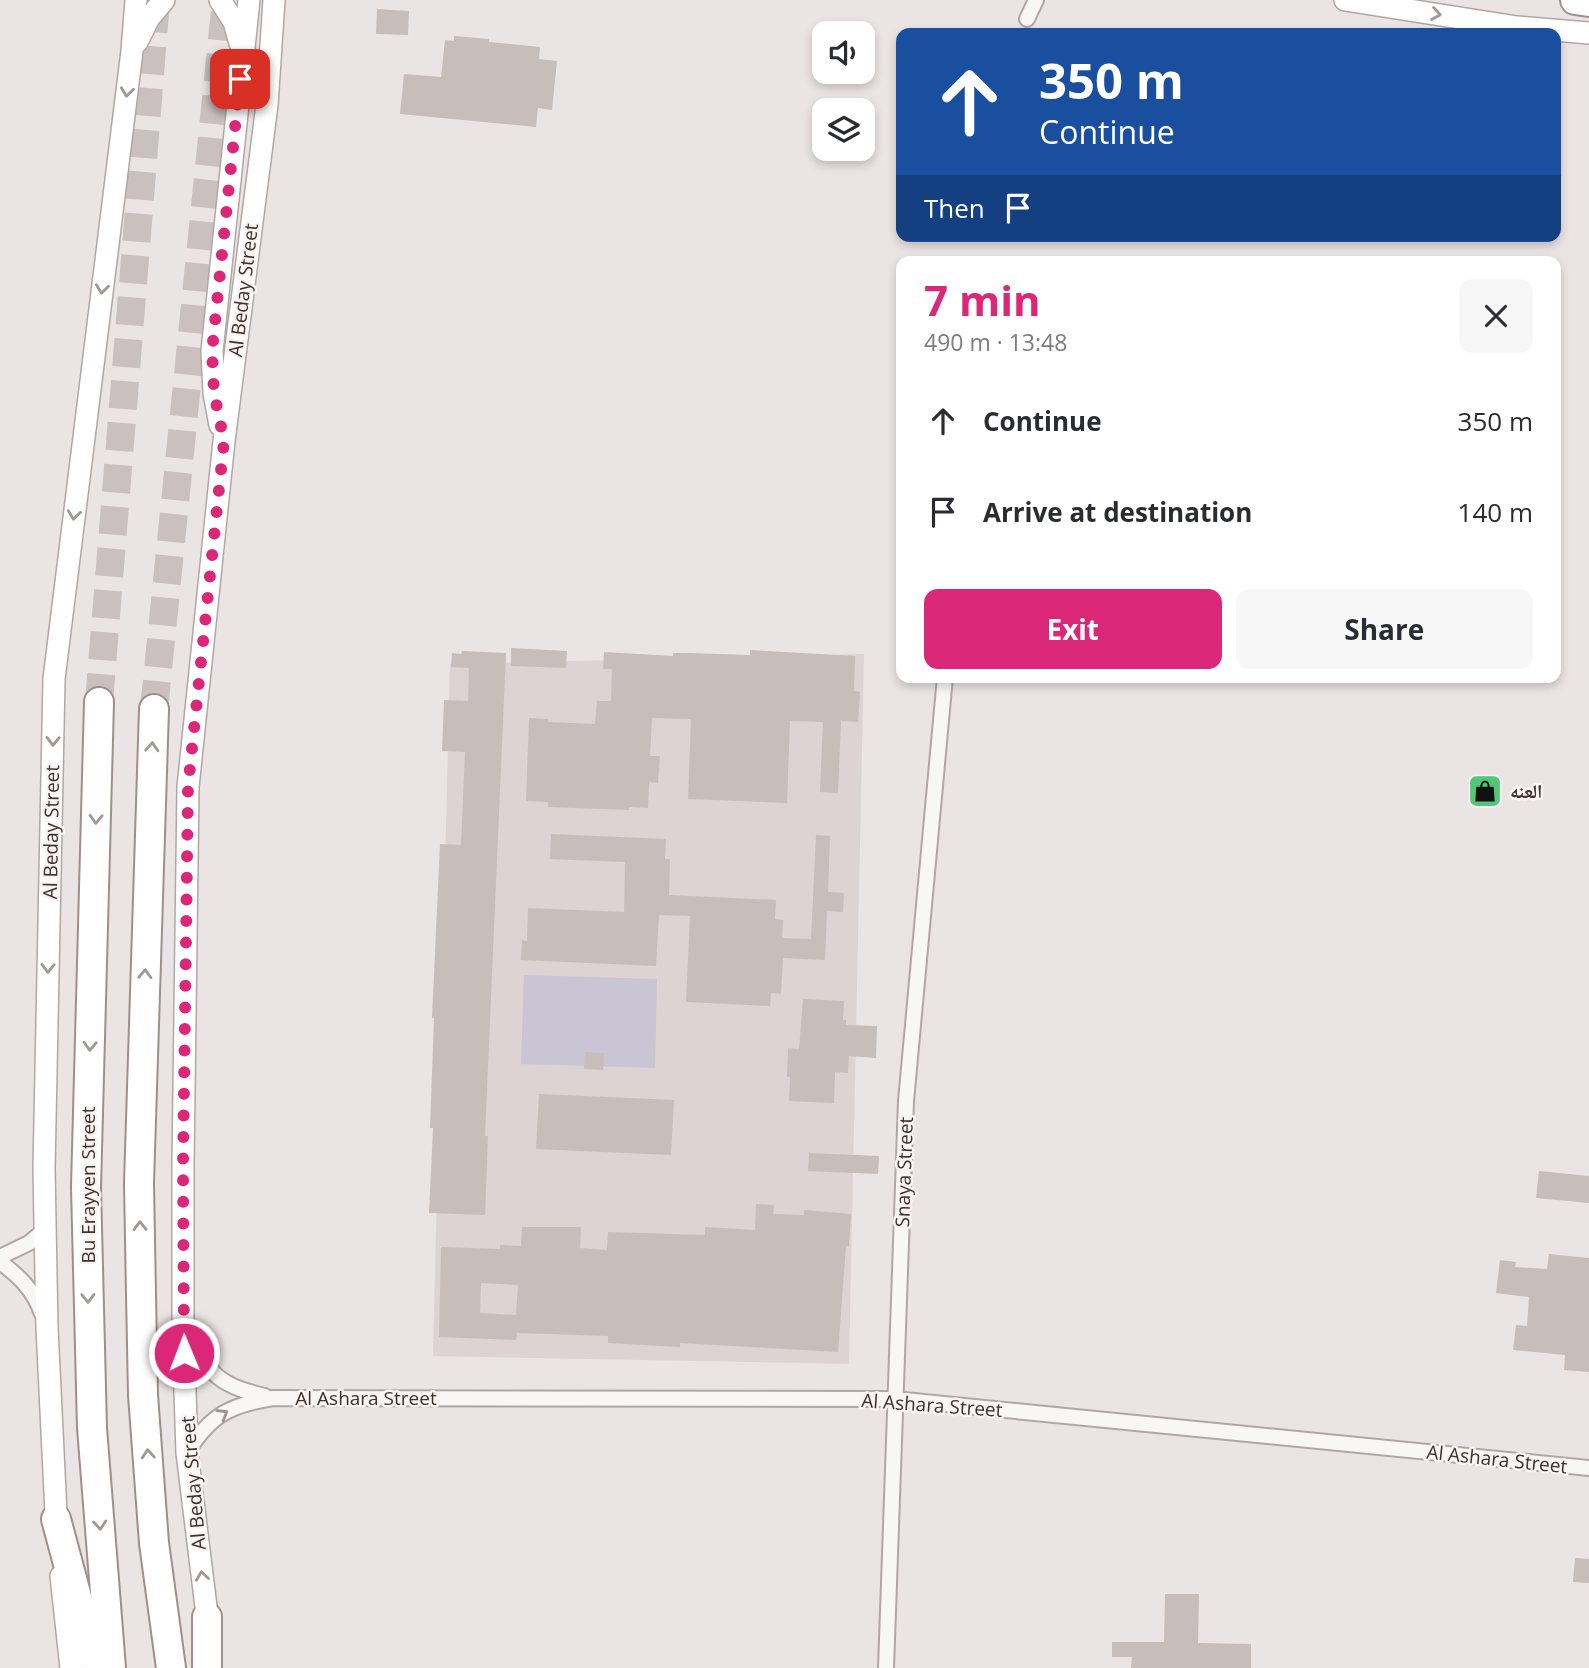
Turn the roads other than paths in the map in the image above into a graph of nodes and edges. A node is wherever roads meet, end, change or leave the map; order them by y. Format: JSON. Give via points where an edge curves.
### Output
{"nodes":[{"id":1,"x":136,"y":0,"type":"edge"},
{"id":2,"x":164,"y":0,"type":"edge"},
{"id":3,"x":220,"y":0,"type":"edge"},
{"id":4,"x":249,"y":0,"type":"edge"},
{"id":5,"x":274,"y":0,"type":"edge"},
{"id":6,"x":281,"y":0,"type":"edge"},
{"id":7,"x":1022,"y":0,"type":"edge"},
{"id":8,"x":1036,"y":0,"type":"edge"},
{"id":9,"x":1345,"y":0,"type":"edge"},
{"id":10,"x":1575,"y":0,"type":"edge"},
{"id":11,"x":1589,"y":2,"type":"edge"},
{"id":12,"x":272,"y":24,"type":"junction"},
{"id":13,"x":1529,"y":28,"type":"edge"},
{"id":14,"x":1561,"y":31,"type":"edge"},
{"id":15,"x":1589,"y":33,"type":"edge"},
{"id":16,"x":132,"y":51,"type":"junction"},
{"id":17,"x":243,"y":51,"type":"junction"},
{"id":18,"x":224,"y":441,"type":"junction"},
{"id":19,"x":944,"y":683,"type":"edge"},
{"id":20,"x":99,"y":702,"type":"tunnel mouth"},
{"id":21,"x":154,"y":709,"type":"tunnel mouth"},
{"id":22,"x":46,"y":1229,"type":"junction"},
{"id":23,"x":0,"y":1260,"type":"edge"},
{"id":24,"x":47,"y":1328,"type":"junction"},
{"id":25,"x":184,"y":1328,"type":"junction"},
{"id":26,"x":273,"y":1398,"type":"junction"},
{"id":27,"x":894,"y":1399,"type":"junction"},
{"id":28,"x":187,"y":1453,"type":"junction"},
{"id":29,"x":1589,"y":1468,"type":"edge"},
{"id":30,"x":55,"y":1519,"type":"junction"},
{"id":31,"x":207,"y":1617,"type":"junction"},
{"id":32,"x":71,"y":1668,"type":"edge"},
{"id":33,"x":96,"y":1668,"type":"edge"},
{"id":34,"x":111,"y":1668,"type":"edge"},
{"id":35,"x":171,"y":1668,"type":"edge"},
{"id":36,"x":207,"y":1668,"type":"edge"},
{"id":37,"x":215,"y":1668,"type":"edge"},
{"id":38,"x":886,"y":1668,"type":"edge"}],
"edges":[{"from":1,"to":16,"type":"main road","name":"Al Beday Street"},
{"from":2,"to":16,"type":"main road"},
{"from":3,"to":17,"type":"main road","via":[[234,22]]},
{"from":4,"to":17,"type":"main road"},
{"from":5,"to":12,"type":"main road","name":"Al Beday Street"},
{"from":6,"to":12,"type":"main road"},
{"from":7,"to":8,"type":"street","via":[[1027,19]]},
{"from":9,"to":13,"type":"main road","one_way":true},
{"from":10,"to":11,"type":"highway"},
{"from":12,"to":18,"type":"main road","name":"Al Beday Street","via":[[267,105]]},
{"from":14,"to":15,"type":"main road","one_way":true},
{"from":16,"to":22,"type":"main road","name":"Al Beday Street","one_way":true,"via":[[54,679]]},
{"from":17,"to":18,"type":"main road","via":[[212,351],[214,393]]},
{"from":18,"to":25,"type":"main road","name":"Al Beday Street","via":[[188,787]]},
{"from":19,"to":27,"type":"street","name":"Snaya Street","via":[[906,1101]]},
{"from":20,"to":34,"type":"highway","name":"Bu Erayyen Street","one_way":true,"via":[[86,1187],[92,1428]]},
{"from":35,"to":21,"type":"highway","one_way":true,"via":[[154,1543],[141,1295],[139,1182]]},
{"from":22,"to":23,"type":"street"},
{"from":22,"to":24,"type":"main road","name":"Al Beday Street"},
{"from":23,"to":24,"type":"street","via":[[38,1300]]},
{"from":24,"to":30,"type":"main road","name":"Al Beday Street"},
{"from":25,"to":26,"type":"street","name":"Al Ashara Street","via":[[209,1371],[239,1391]]},
{"from":25,"to":28,"type":"main road","name":"Al Beday Street"},
{"from":26,"to":27,"type":"street","name":"Al Ashara Street"},
{"from":28,"to":26,"type":"street","name":"Al Ashara Street","one_way":true,"via":[[213,1420],[241,1404]]},
{"from":27,"to":29,"type":"street","name":"Al Ashara Street"},
{"from":27,"to":38,"type":"street","name":"Snaya Street"},
{"from":31,"to":28,"type":"main road","name":"Al Beday Street","one_way":true},
{"from":30,"to":32,"type":"main road","name":"Al Beday Street"},
{"from":30,"to":33,"type":"highway"},
{"from":31,"to":36,"type":"highway"},
{"from":31,"to":37,"type":"main road","name":"Al Beday Street"}]}
